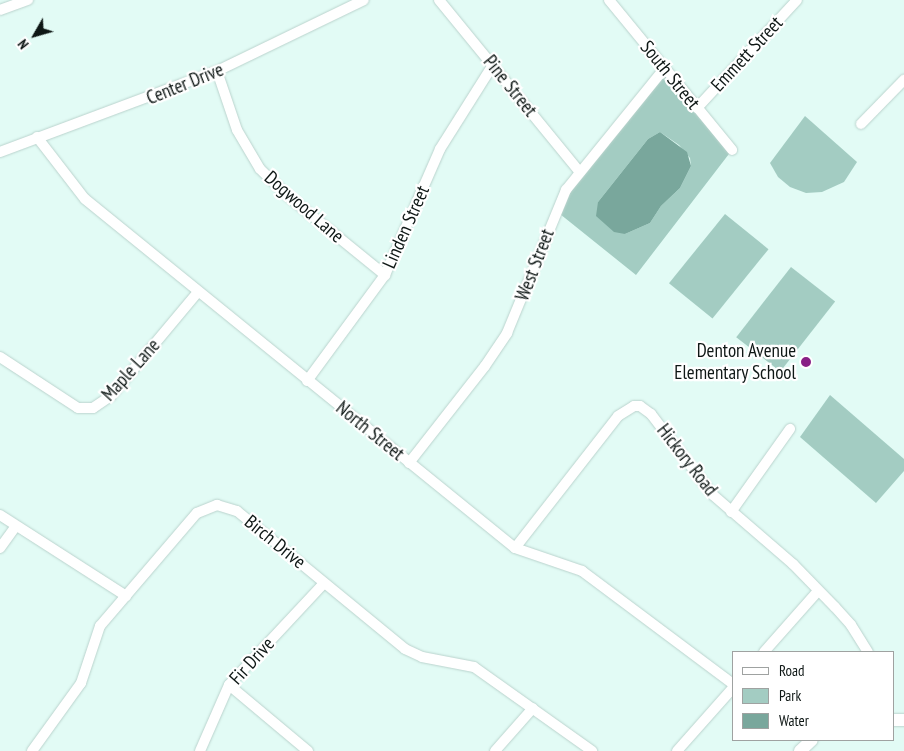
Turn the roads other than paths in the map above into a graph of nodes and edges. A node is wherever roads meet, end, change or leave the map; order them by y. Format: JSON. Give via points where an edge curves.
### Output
{"nodes":[{"id":1,"x":28,"y":0,"type":"edge"},
{"id":2,"x":364,"y":0,"type":"edge"},
{"id":3,"x":439,"y":0,"type":"edge"},
{"id":4,"x":609,"y":0,"type":"edge"},
{"id":5,"x":797,"y":0,"type":"edge"},
{"id":6,"x":0,"y":10,"type":"edge"},
{"id":7,"x":493,"y":65,"type":"junction"},
{"id":8,"x":664,"y":69,"type":"junction"},
{"id":9,"x":217,"y":72,"type":"junction"},
{"id":10,"x":904,"y":80,"type":"edge"},
{"id":11,"x":697,"y":108,"type":"junction"},
{"id":12,"x":861,"y":124,"type":"dead end"},
{"id":13,"x":37,"y":137,"type":"junction"},
{"id":14,"x":732,"y":150,"type":"dead end"},
{"id":15,"x":0,"y":152,"type":"edge"},
{"id":16,"x":580,"y":172,"type":"junction"},
{"id":17,"x":385,"y":275,"type":"junction"},
{"id":18,"x":198,"y":292,"type":"junction"},
{"id":19,"x":0,"y":357,"type":"edge"},
{"id":20,"x":307,"y":381,"type":"junction"},
{"id":21,"x":790,"y":429,"type":"dead end"},
{"id":22,"x":409,"y":463,"type":"junction"},
{"id":23,"x":731,"y":512,"type":"junction"},
{"id":24,"x":0,"y":515,"type":"edge"},
{"id":25,"x":16,"y":526,"type":"junction"},
{"id":26,"x":0,"y":548,"type":"edge"},
{"id":27,"x":515,"y":548,"type":"junction"},
{"id":28,"x":324,"y":582,"type":"junction"},
{"id":29,"x":818,"y":591,"type":"junction"},
{"id":30,"x":126,"y":596,"type":"junction"},
{"id":31,"x":765,"y":651,"type":"edge"},
{"id":32,"x":867,"y":651,"type":"edge"},
{"id":33,"x":732,"y":683,"type":"edge"},
{"id":34,"x":229,"y":686,"type":"junction"},
{"id":35,"x":732,"y":689,"type":"edge"},
{"id":36,"x":533,"y":708,"type":"junction"},
{"id":37,"x":811,"y":741,"type":"edge"},
{"id":38,"x":32,"y":751,"type":"edge"},
{"id":39,"x":200,"y":751,"type":"edge"},
{"id":40,"x":308,"y":751,"type":"edge"},
{"id":41,"x":495,"y":751,"type":"edge"},
{"id":42,"x":592,"y":751,"type":"edge"},
{"id":43,"x":676,"y":751,"type":"edge"},
{"id":44,"x":800,"y":751,"type":"edge"}],
"edges":[{"from":1,"to":6,"type":"street"},
{"from":2,"to":9,"type":"street","name":"Center Drive"},
{"from":3,"to":7,"type":"street","name":"Pine Street"},
{"from":4,"to":8,"type":"street","name":"South Street"},
{"from":5,"to":11,"type":"street","name":"Emmett Street"},
{"from":7,"to":16,"type":"street","name":"Pine Street"},
{"from":7,"to":17,"type":"street","name":"Linden Street","via":[[440,149]]},
{"from":8,"to":11,"type":"street","name":"South Street"},
{"from":8,"to":16,"type":"street","name":"West Street"},
{"from":9,"to":13,"type":"street","name":"Center Drive"},
{"from":9,"to":17,"type":"street","name":"Dogwood Lane","via":[[237,130],[260,169],[289,197]]},
{"from":10,"to":12,"type":"street"},
{"from":11,"to":14,"type":"street","name":"South Street"},
{"from":13,"to":15,"type":"street","name":"Center Drive"},
{"from":13,"to":18,"type":"street","name":"North Street","via":[[85,199]]},
{"from":16,"to":22,"type":"street","name":"West Street","via":[[556,210],[507,333]]},
{"from":17,"to":20,"type":"street","name":"Linden Street"},
{"from":18,"to":19,"type":"street","name":"Maple Lane","via":[[111,396],[93,408],[78,408]]},
{"from":18,"to":20,"type":"street","name":"North Street"},
{"from":20,"to":22,"type":"street","name":"North Street"},
{"from":21,"to":23,"type":"street"},
{"from":22,"to":27,"type":"street","name":"North Street"},
{"from":23,"to":27,"type":"street","name":"Hickory Road","via":[[712,493],[651,414],[645,408],[634,406],[618,416]]},
{"from":23,"to":29,"type":"street","name":"Hickory Road","via":[[770,543]]},
{"from":24,"to":25,"type":"street"},
{"from":25,"to":26,"type":"street"},
{"from":25,"to":30,"type":"street"},
{"from":27,"to":33,"type":"street","name":"North Street","via":[[582,571]]},
{"from":28,"to":30,"type":"street","name":"Birch Drive","via":[[237,510],[217,505],[197,513]]},
{"from":28,"to":34,"type":"street","name":"Fir Drive"},
{"from":28,"to":36,"type":"street","name":"Birch Drive","via":[[405,648],[422,657],[474,667]]},
{"from":29,"to":31,"type":"street"},
{"from":29,"to":32,"type":"street","name":"Hickory Road","via":[[850,624]]},
{"from":30,"to":38,"type":"street","name":"Birch Drive","via":[[100,626],[81,682]]},
{"from":34,"to":39,"type":"street","name":"Fir Drive"},
{"from":34,"to":40,"type":"street"},
{"from":35,"to":43,"type":"street"},
{"from":36,"to":41,"type":"street"},
{"from":36,"to":42,"type":"street","name":"Birch Drive"},
{"from":37,"to":44,"type":"street"}]}
